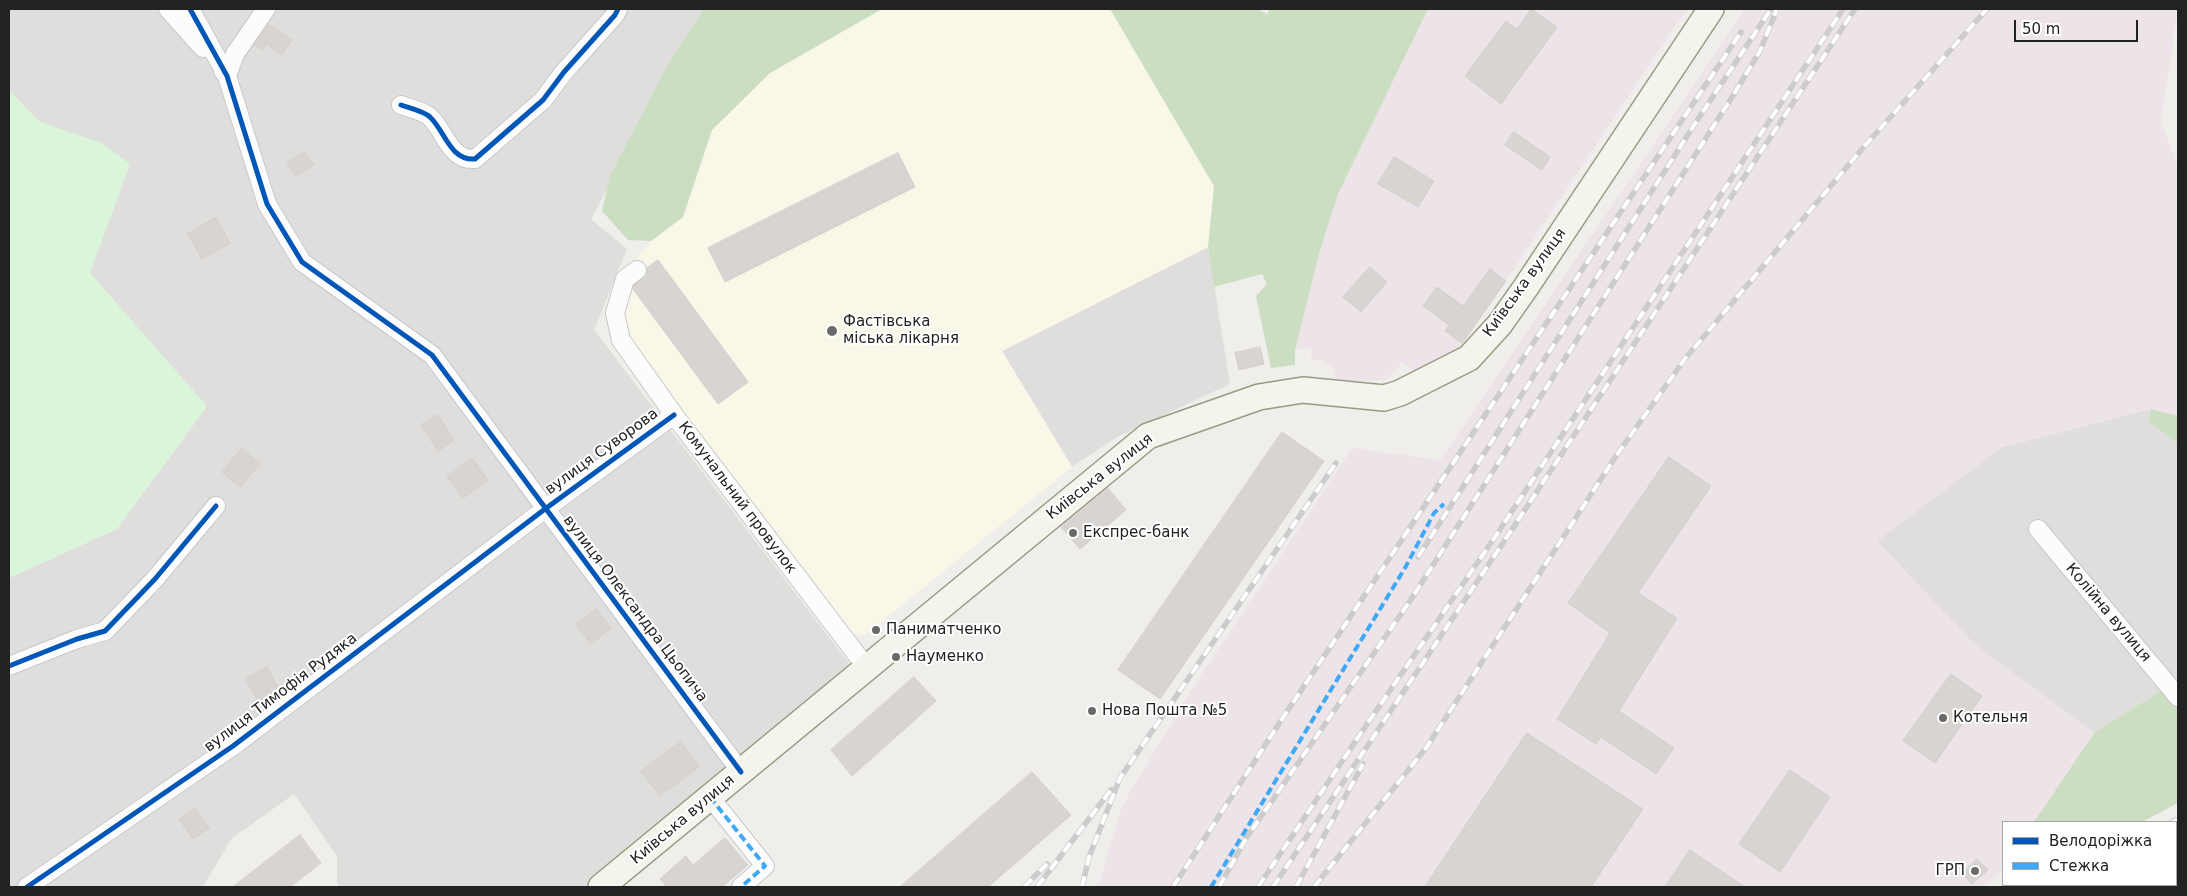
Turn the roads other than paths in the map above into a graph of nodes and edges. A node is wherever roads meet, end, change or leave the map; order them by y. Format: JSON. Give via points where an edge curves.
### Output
{"nodes":[{"id":1,"x":168,"y":9,"type":"edge"},
{"id":2,"x":190,"y":9,"type":"edge"},
{"id":3,"x":266,"y":9,"type":"edge"},
{"id":4,"x":618,"y":9,"type":"edge"},
{"id":5,"x":1711,"y":9,"type":"edge"},
{"id":6,"x":227,"y":76,"type":"junction"},
{"id":7,"x":401,"y":105,"type":"dead end"},
{"id":8,"x":637,"y":270,"type":"dead end"},
{"id":9,"x":674,"y":415,"type":"junction"},
{"id":10,"x":216,"y":506,"type":"dead end"},
{"id":11,"x":545,"y":509,"type":"junction"},
{"id":12,"x":2038,"y":529,"type":"dead end"},
{"id":13,"x":9,"y":666,"type":"edge"},
{"id":14,"x":867,"y":668,"type":"junction"},
{"id":15,"x":2178,"y":697,"type":"edge"},
{"id":16,"x":741,"y":772,"type":"junction"},
{"id":17,"x":710,"y":797,"type":"junction"},
{"id":18,"x":27,"y":887,"type":"edge"},
{"id":19,"x":601,"y":887,"type":"edge"},
{"id":20,"x":741,"y":887,"type":"edge"}],
"edges":[{"from":1,"to":6,"type":"street"},
{"from":2,"to":6,"type":"street","name":"вулиця Олександра Цьопича"},
{"from":3,"to":6,"type":"street","via":[[235,54]]},
{"from":4,"to":7,"type":"street","via":[[543,100],[475,159],[466,160],[458,155],[429,116]]},
{"from":5,"to":14,"type":"main road","name":"Київська вулиця","via":[[1500,324],[1469,358],[1384,398],[1303,390],[1259,397],[1148,436]]},
{"from":6,"to":11,"type":"street","name":"вулиця Олександра Цьопича","via":[[267,204],[302,262],[432,355]]},
{"from":8,"to":9,"type":"street","name":"Комунальний провулок","via":[[625,279],[615,314],[621,340]]},
{"from":9,"to":11,"type":"street","name":"вулиця Суворова"},
{"from":9,"to":14,"type":"street","name":"Комунальний провулок"},
{"from":10,"to":13,"type":"street","via":[[155,579],[105,631]]},
{"from":11,"to":16,"type":"street","name":"вулиця Олександра Цьопича"},
{"from":11,"to":18,"type":"street","name":"вулиця Тимофія Рудяка","via":[[233,746]]},
{"from":12,"to":15,"type":"street","name":"Колійна вулиця"},
{"from":14,"to":16,"type":"main road","name":"Київська вулиця"},
{"from":16,"to":17,"type":"main road","name":"Київська вулиця"},
{"from":17,"to":19,"type":"main road","name":"Київська вулиця"},
{"from":17,"to":20,"type":"street","via":[[765,866]]}]}
